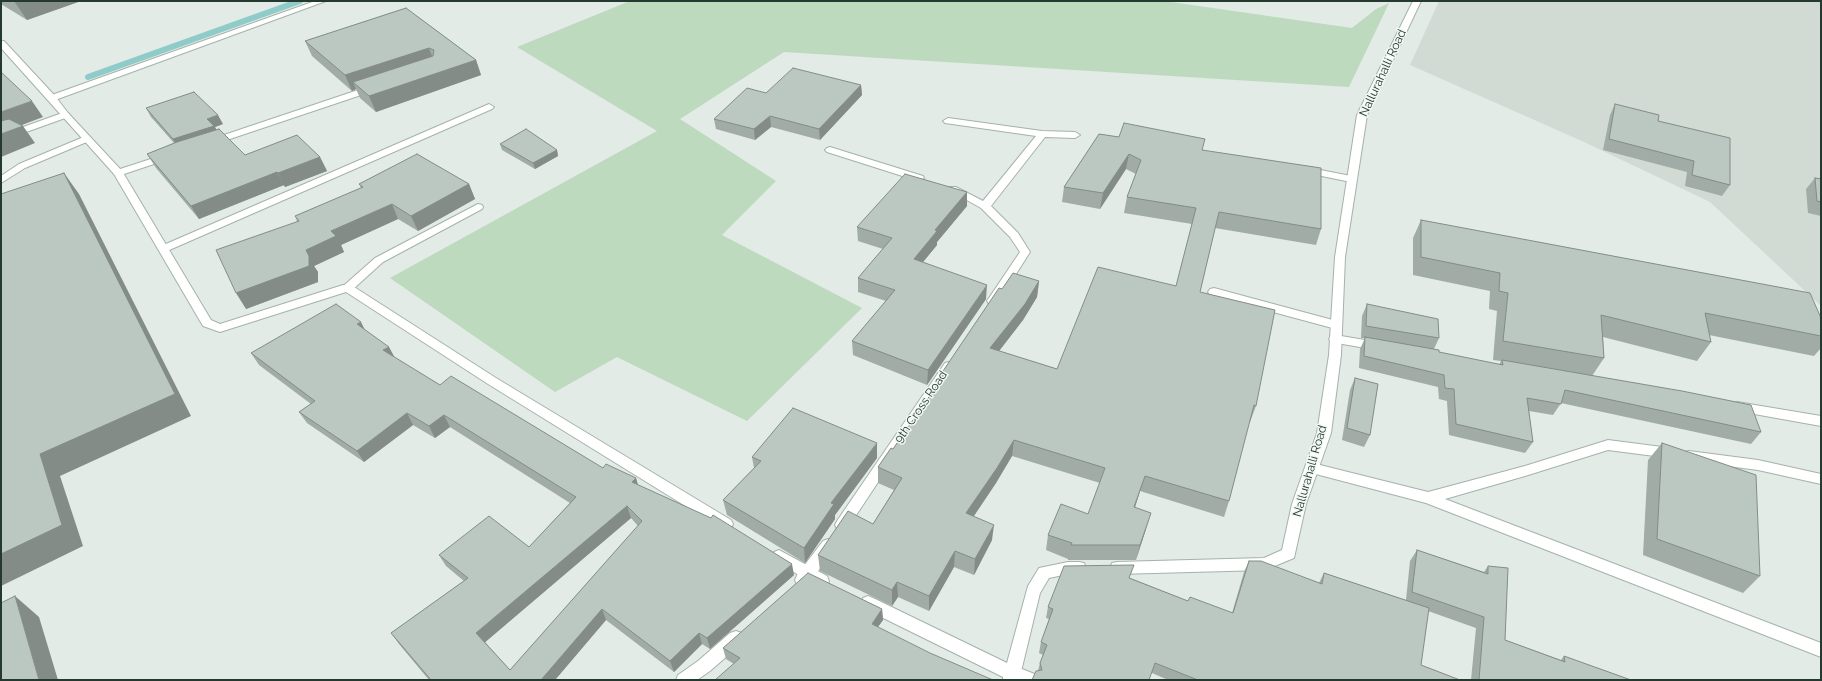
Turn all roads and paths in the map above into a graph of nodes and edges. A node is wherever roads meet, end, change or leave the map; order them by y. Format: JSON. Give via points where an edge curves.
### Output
{"nodes":[{"id":1,"x":322,"y":1,"type":"edge"},
{"id":2,"x":1417,"y":1,"type":"edge"},
{"id":3,"x":1,"y":42,"type":"edge"},
{"id":4,"x":382,"y":85,"type":"edge"},
{"id":5,"x":52,"y":98,"type":"junction"},
{"id":6,"x":489,"y":107,"type":"dead end"},
{"id":7,"x":65,"y":115,"type":"junction"},
{"id":8,"x":948,"y":121,"type":"dead end"},
{"id":9,"x":1042,"y":134,"type":"junction"},
{"id":10,"x":1075,"y":135,"type":"dead end"},
{"id":11,"x":1,"y":138,"type":"edge"},
{"id":12,"x":86,"y":139,"type":"junction"},
{"id":13,"x":201,"y":146,"type":"edge"},
{"id":14,"x":830,"y":150,"type":"dead end"},
{"id":15,"x":178,"y":153,"type":"edge"},
{"id":16,"x":1298,"y":168,"type":"edge"},
{"id":17,"x":118,"y":173,"type":"junction"},
{"id":18,"x":1351,"y":179,"type":"junction"},
{"id":19,"x":1,"y":180,"type":"edge"},
{"id":20,"x":927,"y":181,"type":"edge"},
{"id":21,"x":942,"y":186,"type":"edge"},
{"id":22,"x":985,"y":206,"type":"junction"},
{"id":23,"x":478,"y":207,"type":"dead end"},
{"id":24,"x":163,"y":249,"type":"junction"},
{"id":25,"x":346,"y":288,"type":"junction"},
{"id":26,"x":1214,"y":292,"type":"dead end"},
{"id":27,"x":987,"y":310,"type":"edge"},
{"id":28,"x":1336,"y":325,"type":"junction"},
{"id":29,"x":1335,"y":339,"type":"junction"},
{"id":30,"x":1390,"y":348,"type":"edge"},
{"id":31,"x":957,"y":354,"type":"edge"},
{"id":32,"x":1727,"y":405,"type":"edge"},
{"id":33,"x":1821,"y":421,"type":"edge"},
{"id":34,"x":1312,"y":468,"type":"junction"},
{"id":35,"x":1821,"y":479,"type":"edge"},
{"id":36,"x":1428,"y":498,"type":"junction"},
{"id":37,"x":734,"y":529,"type":"edge"},
{"id":38,"x":768,"y":549,"type":"edge"},
{"id":39,"x":1091,"y":568,"type":"edge"},
{"id":40,"x":1107,"y":568,"type":"edge"},
{"id":41,"x":808,"y":574,"type":"junction"},
{"id":42,"x":830,"y":585,"type":"edge"},
{"id":43,"x":791,"y":589,"type":"edge"},
{"id":44,"x":858,"y":599,"type":"edge"},
{"id":45,"x":745,"y":630,"type":"edge"},
{"id":46,"x":1821,"y":650,"type":"edge"},
{"id":47,"x":1012,"y":676,"type":"edge"},
{"id":48,"x":684,"y":680,"type":"edge"},
{"id":49,"x":1031,"y":680,"type":"edge"}],
"edges":[{"from":1,"to":5,"type":"street"},
{"from":2,"to":18,"type":"street","name":"Nallurahalli Road","via":[[1362,115]]},
{"from":3,"to":5,"type":"street"},
{"from":4,"to":13,"type":"street"},
{"from":5,"to":7,"type":"street"},
{"from":6,"to":24,"type":"street"},
{"from":7,"to":11,"type":"street"},
{"from":7,"to":12,"type":"street"},
{"from":8,"to":9,"type":"street"},
{"from":9,"to":10,"type":"street"},
{"from":9,"to":22,"type":"street"},
{"from":12,"to":17,"type":"street"},
{"from":12,"to":19,"type":"street","via":[[22,166]]},
{"from":14,"to":20,"type":"street"},
{"from":15,"to":17,"type":"street"},
{"from":16,"to":18,"type":"street"},
{"from":17,"to":24,"type":"street"},
{"from":18,"to":28,"type":"street","name":"Nallurahalli Road","via":[[1340,257]]},
{"from":21,"to":22,"type":"street","via":[[957,190]]},
{"from":22,"to":27,"type":"street","via":[[1014,235],[1026,252]]},
{"from":23,"to":25,"type":"street","via":[[379,260]]},
{"from":24,"to":25,"type":"street","via":[[207,323],[220,328]]},
{"from":25,"to":37,"type":"street"},
{"from":26,"to":28,"type":"street"},
{"from":28,"to":29,"type":"street","name":"Nallurahalli Road"},
{"from":29,"to":30,"type":"street"},
{"from":29,"to":34,"type":"street","name":"Nallurahalli Road","via":[[1324,433]]},
{"from":31,"to":41,"type":"street","name":"9th Cross Road"},
{"from":32,"to":33,"type":"street"},
{"from":34,"to":36,"type":"street"},
{"from":34,"to":40,"type":"street","name":"Nallurahalli Road","via":[[1299,504],[1289,554],[1265,564]]},
{"from":35,"to":36,"type":"street","via":[[1758,465],[1608,445]]},
{"from":36,"to":46,"type":"street"},
{"from":38,"to":41,"type":"street"},
{"from":39,"to":47,"type":"street","via":[[1068,568],[1044,573],[1033,591]]},
{"from":41,"to":42,"type":"street"},
{"from":41,"to":43,"type":"street","name":"9th Cross Road"},
{"from":44,"to":47,"type":"street"},
{"from":45,"to":48,"type":"street"},
{"from":47,"to":49,"type":"street"}]}
